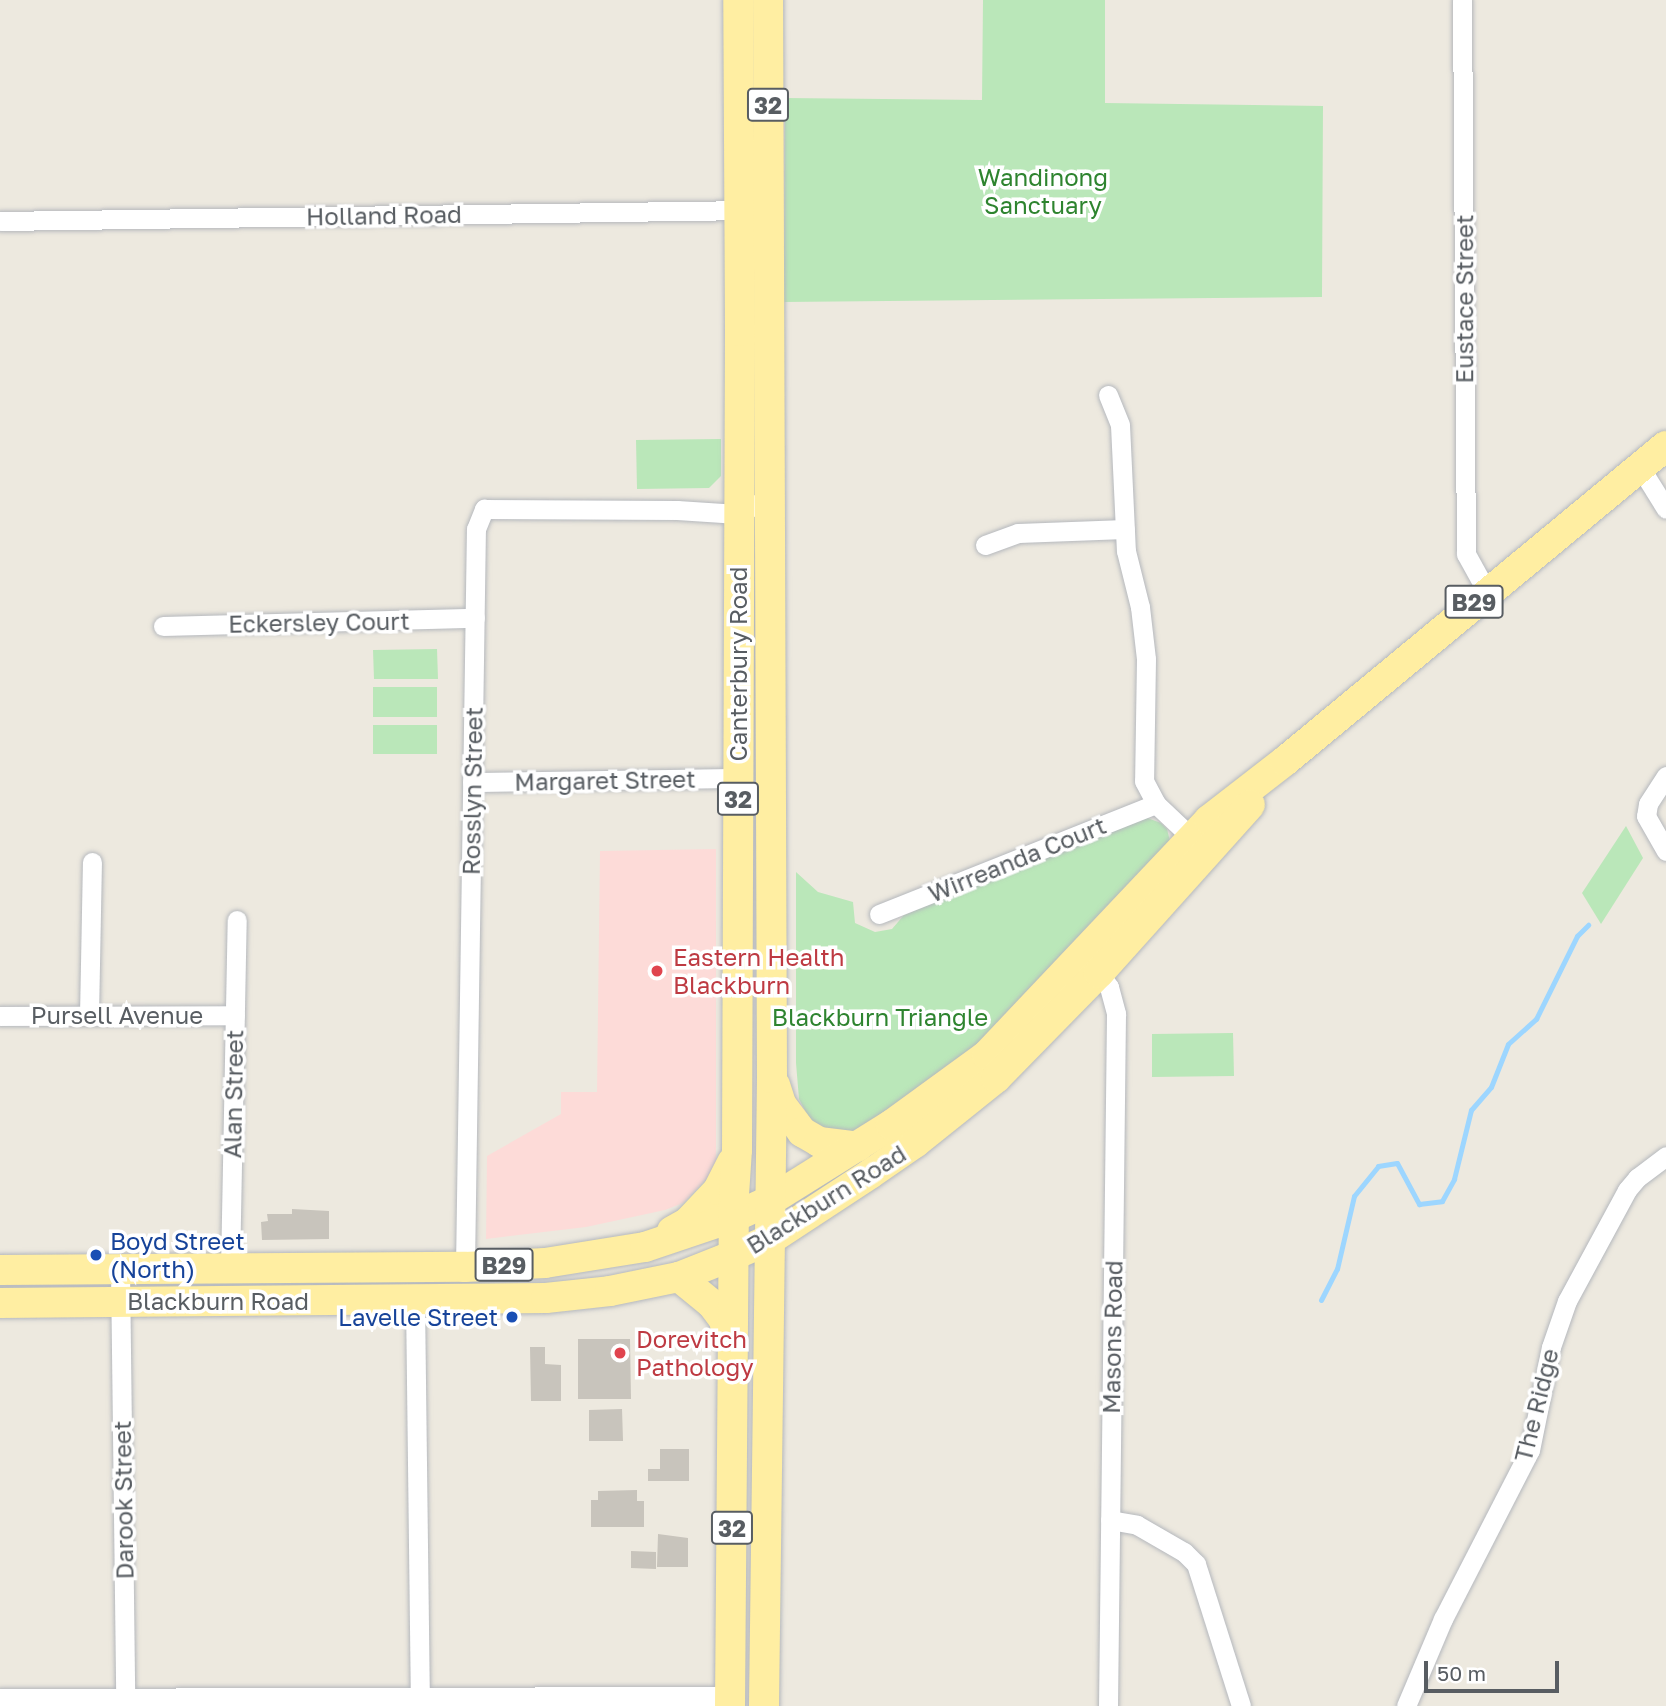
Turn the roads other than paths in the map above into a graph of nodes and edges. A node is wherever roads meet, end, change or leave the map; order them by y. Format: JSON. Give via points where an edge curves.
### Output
{"nodes":[{"id":1,"x":738,"y":0,"type":"edge"},
{"id":2,"x":768,"y":0,"type":"edge"},
{"id":3,"x":1462,"y":0,"type":"edge"},
{"id":4,"x":754,"y":210,"type":"junction"},
{"id":5,"x":0,"y":221,"type":"edge"},
{"id":6,"x":1108,"y":395,"type":"dead end"},
{"id":7,"x":1666,"y":446,"type":"edge"},
{"id":8,"x":1640,"y":467,"type":"junction"},
{"id":9,"x":768,"y":498,"type":"junction"},
{"id":10,"x":739,"y":502,"type":"junction"},
{"id":11,"x":1666,"y":509,"type":"edge"},
{"id":12,"x":1125,"y":529,"type":"junction"},
{"id":13,"x":985,"y":545,"type":"dead end"},
{"id":14,"x":1486,"y":592,"type":"junction"},
{"id":15,"x":475,"y":618,"type":"junction"},
{"id":16,"x":163,"y":625,"type":"dead end"},
{"id":17,"x":1666,"y":776,"type":"edge"},
{"id":18,"x":738,"y":778,"type":"junction"},
{"id":19,"x":472,"y":782,"type":"junction"},
{"id":20,"x":1156,"y":804,"type":"junction"},
{"id":21,"x":1200,"y":845,"type":"junction"},
{"id":22,"x":1666,"y":852,"type":"edge"},
{"id":23,"x":92,"y":862,"type":"dead end"},
{"id":24,"x":1177,"y":888,"type":"junction"},
{"id":25,"x":1126,"y":907,"type":"junction"},
{"id":26,"x":879,"y":914,"type":"dead end"},
{"id":27,"x":237,"y":920,"type":"dead end"},
{"id":28,"x":1090,"y":965,"type":"junction"},
{"id":29,"x":235,"y":1014,"type":"junction"},
{"id":30,"x":0,"y":1016,"type":"edge"},
{"id":31,"x":89,"y":1016,"type":"junction"},
{"id":32,"x":772,"y":1078,"type":"junction"},
{"id":33,"x":858,"y":1147,"type":"junction"},
{"id":34,"x":737,"y":1150,"type":"junction"},
{"id":35,"x":1666,"y":1157,"type":"edge"},
{"id":36,"x":771,"y":1200,"type":"junction"},
{"id":37,"x":734,"y":1217,"type":"junction"},
{"id":38,"x":771,"y":1239,"type":"junction"},
{"id":39,"x":645,"y":1247,"type":"junction"},
{"id":40,"x":734,"y":1255,"type":"junction"},
{"id":41,"x":465,"y":1267,"type":"junction"},
{"id":42,"x":120,"y":1269,"type":"junction"},
{"id":43,"x":230,"y":1269,"type":"junction"},
{"id":44,"x":0,"y":1270,"type":"edge"},
{"id":45,"x":679,"y":1277,"type":"junction"},
{"id":46,"x":415,"y":1300,"type":"junction"},
{"id":47,"x":120,"y":1302,"type":"junction"},
{"id":48,"x":0,"y":1303,"type":"edge"},
{"id":49,"x":733,"y":1360,"type":"junction"},
{"id":50,"x":1110,"y":1520,"type":"junction"},
{"id":51,"x":0,"y":1698,"type":"edge"},
{"id":52,"x":125,"y":1698,"type":"junction"},
{"id":53,"x":420,"y":1698,"type":"junction"},
{"id":54,"x":730,"y":1701,"type":"edge"},
{"id":55,"x":764,"y":1706,"type":"edge"},
{"id":56,"x":1108,"y":1706,"type":"edge"},
{"id":57,"x":1241,"y":1706,"type":"edge"},
{"id":58,"x":1406,"y":1706,"type":"edge"}],
"edges":[{"from":1,"to":4,"type":"main road","name":"Canterbury Road","number":"32"},
{"from":2,"to":4,"type":"main road","name":"Canterbury Road","number":"32"},
{"from":3,"to":14,"type":"street","name":"Eustace Street","via":[[1466,554]]},
{"from":4,"to":5,"type":"street","name":"Holland Road"},
{"from":4,"to":9,"type":"main road","name":"Canterbury Road","number":"32"},
{"from":4,"to":10,"type":"main road","name":"Canterbury Road","number":"32"},
{"from":6,"to":12,"type":"street","via":[[1116,408],[1123,444]]},
{"from":7,"to":8,"type":"main road","name":"Blackburn Road","number":"B29"},
{"from":8,"to":11,"type":"street"},
{"from":8,"to":14,"type":"main road","name":"Blackburn Road","number":"B29"},
{"from":9,"to":10,"type":"street"},
{"from":9,"to":32,"type":"main road","name":"Canterbury Road","number":"32"},
{"from":10,"to":15,"type":"street","name":"Rosslyn Street","via":[[677,510],[484,509],[476,529]]},
{"from":10,"to":18,"type":"main road","name":"Canterbury Road","number":"32"},
{"from":12,"to":13,"type":"street","via":[[1018,533]]},
{"from":12,"to":20,"type":"street","via":[[1146,659],[1144,782]]},
{"from":14,"to":21,"type":"main road","name":"Blackburn Road","number":"B29","via":[[1285,761]]},
{"from":15,"to":16,"type":"street","name":"Eckersley Court"},
{"from":15,"to":19,"type":"street","name":"Rosslyn Street"},
{"from":17,"to":22,"type":"street","via":[[1648,804],[1646,816]]},
{"from":18,"to":19,"type":"street","name":"Margaret Street"},
{"from":18,"to":34,"type":"main road","name":"Canterbury Road","number":"32"},
{"from":19,"to":41,"type":"street","name":"Rosslyn Street"},
{"from":20,"to":21,"type":"street"},
{"from":20,"to":26,"type":"street","name":"Wirreanda Court"},
{"from":21,"to":24,"type":"main road","name":"Blackburn Road","number":"B29"},
{"from":21,"to":25,"type":"main road","name":"Blackburn Road","number":"B29"},
{"from":23,"to":31,"type":"street"},
{"from":24,"to":25,"type":"main road"},
{"from":24,"to":28,"type":"main road","name":"Blackburn Road","number":"B29"},
{"from":25,"to":28,"type":"main road","name":"Blackburn Road","number":"B29"},
{"from":27,"to":29,"type":"street","name":"Alan Street"},
{"from":28,"to":33,"type":"main road","name":"Blackburn Road","number":"B29","via":[[987,1055]]},
{"from":28,"to":38,"type":"main road","name":"Blackburn Road","number":"B29","via":[[1016,1060],[961,1109]]},
{"from":28,"to":50,"type":"street","name":"Masons Road","via":[[1109,987],[1116,1014]]},
{"from":29,"to":31,"type":"street","name":"Pursell Avenue"},
{"from":29,"to":43,"type":"street","name":"Alan Street"},
{"from":30,"to":31,"type":"street","name":"Pursell Avenue"},
{"from":32,"to":33,"type":"main road","via":[[781,1104],[802,1132],[819,1142]]},
{"from":32,"to":36,"type":"main road","name":"Canterbury Road","number":"32"},
{"from":33,"to":36,"type":"main road","name":"Blackburn Road","number":"B29"},
{"from":34,"to":37,"type":"main road","name":"Canterbury Road","number":"32"},
{"from":34,"to":39,"type":"main road","via":[[724,1182],[700,1210]]},
{"from":35,"to":58,"type":"street","name":"The Ridge","via":[[1627,1190],[1567,1301],[1551,1347],[1530,1450],[1443,1619]]},
{"from":36,"to":37,"type":"main road","name":"Blackburn Road","number":"B29"},
{"from":36,"to":38,"type":"main road","name":"Canterbury Road","number":"32"},
{"from":37,"to":39,"type":"main road","name":"Blackburn Road","number":"B29"},
{"from":37,"to":40,"type":"main road","name":"Canterbury Road","number":"32"},
{"from":38,"to":40,"type":"main road","name":"Blackburn Road","number":"B29"},
{"from":38,"to":55,"type":"main road","name":"Canterbury Road","number":"32"},
{"from":39,"to":41,"type":"main road","name":"Blackburn Road","number":"B29","via":[[545,1263]]},
{"from":40,"to":45,"type":"main road","name":"Blackburn Road","number":"B29"},
{"from":40,"to":49,"type":"main road","name":"Canterbury Road","number":"32"},
{"from":41,"to":43,"type":"main road","name":"Blackburn Road","number":"B29"},
{"from":42,"to":43,"type":"main road","name":"Blackburn Road","number":"B29"},
{"from":42,"to":44,"type":"main road","name":"Blackburn Road","number":"B29"},
{"from":42,"to":47,"type":"street","name":"Darook Street"},
{"from":45,"to":46,"type":"main road","name":"Blackburn Road","number":"B29","via":[[578,1296]]},
{"from":45,"to":49,"type":"main road","via":[[704,1295],[723,1320]]},
{"from":46,"to":47,"type":"main road","name":"Blackburn Road","number":"B29"},
{"from":46,"to":53,"type":"street"},
{"from":47,"to":48,"type":"main road","name":"Blackburn Road","number":"B29"},
{"from":47,"to":52,"type":"street","name":"Darook Street"},
{"from":49,"to":54,"type":"main road","name":"Canterbury Road","number":"32"},
{"from":50,"to":56,"type":"street","name":"Masons Road"},
{"from":50,"to":57,"type":"street","via":[[1137,1525],[1196,1564]]},
{"from":51,"to":52,"type":"street"},
{"from":52,"to":53,"type":"street"},
{"from":53,"to":54,"type":"street"}]}
